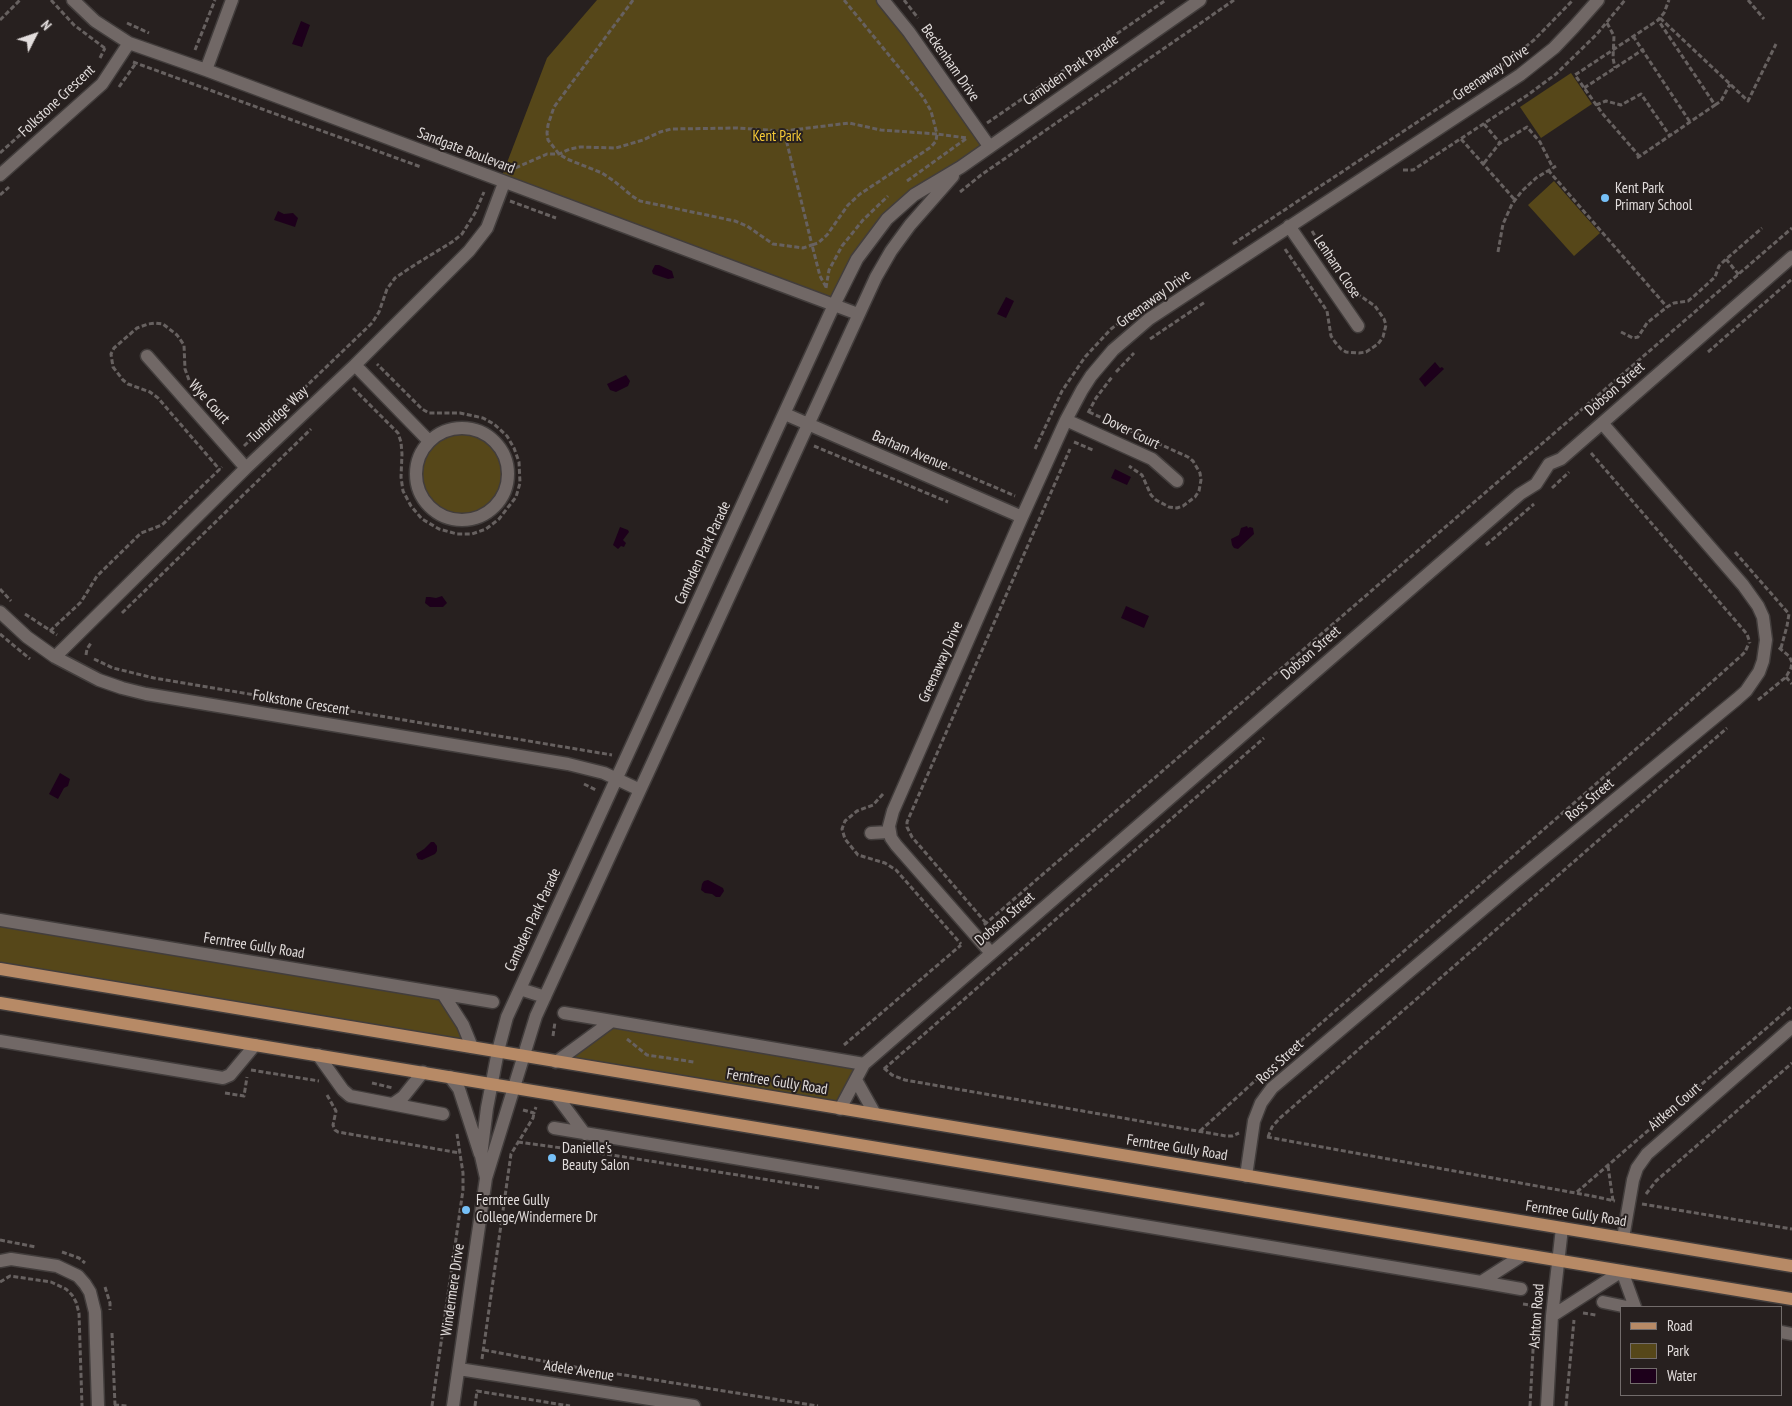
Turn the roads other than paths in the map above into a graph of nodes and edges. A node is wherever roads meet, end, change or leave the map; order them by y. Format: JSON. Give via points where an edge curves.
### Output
{"nodes":[{"id":1,"x":73,"y":0,"type":"edge"},
{"id":2,"x":232,"y":0,"type":"edge"},
{"id":3,"x":882,"y":0,"type":"edge"},
{"id":4,"x":1200,"y":0,"type":"edge"},
{"id":5,"x":1598,"y":0,"type":"edge"},
{"id":6,"x":129,"y":43,"type":"junction"},
{"id":7,"x":206,"y":70,"type":"junction"},
{"id":8,"x":989,"y":146,"type":"junction"},
{"id":9,"x":961,"y":166,"type":"junction"},
{"id":10,"x":0,"y":175,"type":"edge"},
{"id":11,"x":504,"y":183,"type":"junction"},
{"id":12,"x":1289,"y":226,"type":"junction"},
{"id":13,"x":1792,"y":257,"type":"edge"},
{"id":14,"x":834,"y":304,"type":"junction"},
{"id":15,"x":858,"y":314,"type":"junction"},
{"id":16,"x":1358,"y":326,"type":"dead end"},
{"id":17,"x":147,"y":356,"type":"dead end"},
{"id":18,"x":355,"y":365,"type":"junction"},
{"id":19,"x":785,"y":414,"type":"junction"},
{"id":20,"x":1066,"y":420,"type":"junction"},
{"id":21,"x":1602,"y":423,"type":"junction"},
{"id":22,"x":809,"y":425,"type":"junction"},
{"id":23,"x":429,"y":441,"type":"junction"},
{"id":24,"x":246,"y":468,"type":"junction"},
{"id":25,"x":1177,"y":480,"type":"dead end"},
{"id":26,"x":1022,"y":517,"type":"junction"},
{"id":27,"x":0,"y":612,"type":"edge"},
{"id":28,"x":56,"y":657,"type":"junction"},
{"id":29,"x":616,"y":778,"type":"junction"},
{"id":30,"x":640,"y":790,"type":"junction"},
{"id":31,"x":871,"y":832,"type":"dead end"},
{"id":32,"x":889,"y":832,"type":"junction"},
{"id":33,"x":0,"y":920,"type":"edge"},
{"id":34,"x":991,"y":953,"type":"junction"},
{"id":35,"x":0,"y":969,"type":"edge"},
{"id":36,"x":520,"y":989,"type":"junction"},
{"id":37,"x":443,"y":994,"type":"junction"},
{"id":38,"x":545,"y":997,"type":"junction"},
{"id":39,"x":494,"y":1002,"type":"dead end"},
{"id":40,"x":0,"y":1003,"type":"edge"},
{"id":41,"x":564,"y":1012,"type":"dead end"},
{"id":42,"x":612,"y":1021,"type":"junction"},
{"id":43,"x":1792,"y":1027,"type":"edge"},
{"id":44,"x":0,"y":1041,"type":"edge"},
{"id":45,"x":255,"y":1045,"type":"junction"},
{"id":46,"x":472,"y":1047,"type":"junction"},
{"id":47,"x":498,"y":1051,"type":"junction"},
{"id":48,"x":318,"y":1055,"type":"junction"},
{"id":49,"x":524,"y":1056,"type":"junction"},
{"id":50,"x":556,"y":1062,"type":"junction"},
{"id":51,"x":864,"y":1064,"type":"junction"},
{"id":52,"x":423,"y":1072,"type":"junction"},
{"id":53,"x":450,"y":1078,"type":"junction"},
{"id":54,"x":856,"y":1080,"type":"junction"},
{"id":55,"x":492,"y":1084,"type":"junction"},
{"id":56,"x":515,"y":1089,"type":"junction"},
{"id":57,"x":556,"y":1095,"type":"junction"},
{"id":58,"x":392,"y":1104,"type":"junction"},
{"id":59,"x":840,"y":1109,"type":"junction"},
{"id":60,"x":443,"y":1114,"type":"dead end"},
{"id":61,"x":874,"y":1114,"type":"junction"},
{"id":62,"x":554,"y":1128,"type":"dead end"},
{"id":63,"x":585,"y":1134,"type":"junction"},
{"id":64,"x":480,"y":1156,"type":"junction"},
{"id":65,"x":1246,"y":1176,"type":"junction"},
{"id":66,"x":486,"y":1178,"type":"junction"},
{"id":67,"x":1562,"y":1228,"type":"junction"},
{"id":68,"x":1623,"y":1238,"type":"junction"},
{"id":69,"x":1523,"y":1255,"type":"junction"},
{"id":70,"x":1557,"y":1260,"type":"junction"},
{"id":71,"x":0,"y":1261,"type":"edge"},
{"id":72,"x":1792,"y":1266,"type":"edge"},
{"id":73,"x":1622,"y":1271,"type":"junction"},
{"id":74,"x":1481,"y":1282,"type":"junction"},
{"id":75,"x":1522,"y":1289,"type":"dead end"},
{"id":76,"x":1792,"y":1299,"type":"edge"},
{"id":77,"x":1603,"y":1302,"type":"dead end"},
{"id":78,"x":1622,"y":1306,"type":"edge"},
{"id":79,"x":1635,"y":1306,"type":"edge"},
{"id":80,"x":1552,"y":1316,"type":"junction"},
{"id":81,"x":459,"y":1369,"type":"junction"},
{"id":82,"x":102,"y":1405,"type":"edge"},
{"id":83,"x":452,"y":1406,"type":"edge"},
{"id":84,"x":694,"y":1406,"type":"edge"},
{"id":85,"x":1546,"y":1406,"type":"edge"}],
"edges":[{"from":1,"to":6,"type":"street","name":"Sandgate Boulevard","via":[[106,29]]},
{"from":2,"to":7,"type":"street"},
{"from":3,"to":8,"type":"street","name":"Beckenham Drive","via":[[909,32]]},
{"from":4,"to":8,"type":"street","name":"Cambden Park Parade"},
{"from":5,"to":12,"type":"street","name":"Greenaway Drive","via":[[1559,42],[1520,75]]},
{"from":6,"to":7,"type":"street","name":"Sandgate Boulevard"},
{"from":6,"to":10,"type":"street","name":"Folkstone Crescent","via":[[102,84]]},
{"from":7,"to":11,"type":"street","name":"Sandgate Boulevard"},
{"from":8,"to":9,"type":"street","name":"Cambden Park Parade"},
{"from":9,"to":14,"type":"street","name":"Cambden Park Parade","via":[[914,195],[887,219],[866,244]]},
{"from":9,"to":15,"type":"street","name":"Cambden Park Parade","via":[[899,239]]},
{"from":11,"to":14,"type":"street","name":"Sandgate Boulevard"},
{"from":11,"to":18,"type":"street","name":"Tunbridge Way","via":[[487,228],[469,251]]},
{"from":12,"to":16,"type":"street","name":"Lenham Close"},
{"from":12,"to":20,"type":"street","name":"Greenaway Drive","via":[[1127,337],[1091,376]]},
{"from":13,"to":21,"type":"street","name":"Dobson Street"},
{"from":14,"to":15,"type":"street","name":"Sandgate Boulevard"},
{"from":14,"to":19,"type":"street","name":"Cambden Park Parade"},
{"from":15,"to":22,"type":"street","name":"Cambden Park Parade"},
{"from":17,"to":24,"type":"street","name":"Wye Court"},
{"from":18,"to":23,"type":"street"},
{"from":18,"to":24,"type":"street","name":"Tunbridge Way"},
{"from":19,"to":22,"type":"street","name":"Barham Avenue"},
{"from":19,"to":29,"type":"street","name":"Cambden Park Parade"},
{"from":20,"to":25,"type":"street","name":"Dover Court","via":[[1152,459]]},
{"from":20,"to":26,"type":"street","name":"Greenaway Drive"},
{"from":21,"to":34,"type":"street","name":"Dobson Street","via":[[1561,459],[1549,464],[1536,484],[1513,500]]},
{"from":21,"to":65,"type":"street","name":"Ross Street","via":[[1758,606],[1766,640],[1759,672],[1737,699],[1272,1088],[1261,1103],[1254,1122]]},
{"from":22,"to":26,"type":"street","name":"Barham Avenue"},
{"from":22,"to":30,"type":"street","name":"Cambden Park Parade"},
{"from":23,"to":23,"type":"street","via":[[442,432],[457,428],[473,429],[488,436],[506,461],[508,477],[495,506],[470,519],[442,515],[430,506],[421,495],[416,480],[421,453]]},
{"from":24,"to":28,"type":"street","name":"Tunbridge Way"},
{"from":26,"to":32,"type":"street","name":"Greenaway Drive","via":[[893,811]]},
{"from":27,"to":28,"type":"street","name":"Folkstone Crescent"},
{"from":28,"to":29,"type":"street","name":"Folkstone Crescent","via":[[99,680],[146,694],[568,764]]},
{"from":29,"to":30,"type":"street","name":"Folkstone Crescent"},
{"from":29,"to":36,"type":"street","name":"Cambden Park Parade"},
{"from":30,"to":38,"type":"street","name":"Cambden Park Parade"},
{"from":31,"to":32,"type":"street"},
{"from":32,"to":34,"type":"street","via":[[896,845]]},
{"from":33,"to":37,"type":"street","name":"Ferntree Gully Road"},
{"from":34,"to":51,"type":"street","name":"Dobson Street"},
{"from":35,"to":46,"type":"main road","name":"Ferntree Gully Road"},
{"from":36,"to":38,"type":"street","name":"Cambden Park Parade"},
{"from":36,"to":47,"type":"street","name":"Cambden Park Parade","via":[[507,1017]]},
{"from":37,"to":39,"type":"street","name":"Ferntree Gully Road"},
{"from":37,"to":46,"type":"street","via":[[463,1025]]},
{"from":38,"to":49,"type":"street","name":"Cambden Park Parade"},
{"from":40,"to":45,"type":"main road"},
{"from":41,"to":42,"type":"street"},
{"from":42,"to":50,"type":"street"},
{"from":42,"to":51,"type":"street"},
{"from":43,"to":68,"type":"street","name":"Aitken Court","via":[[1647,1154],[1637,1168],[1629,1192]]},
{"from":44,"to":45,"type":"street","via":[[223,1078],[230,1075]]},
{"from":45,"to":48,"type":"main road"},
{"from":46,"to":47,"type":"main road","name":"Ferntree Gully Road"},
{"from":47,"to":49,"type":"main road","name":"Ferntree Gully Road"},
{"from":47,"to":55,"type":"street","name":"Cambden Park Parade"},
{"from":48,"to":52,"type":"main road"},
{"from":48,"to":58,"type":"street","via":[[350,1096]]},
{"from":49,"to":50,"type":"main road","name":"Ferntree Gully Road"},
{"from":49,"to":56,"type":"street","name":"Cambden Park Parade"},
{"from":50,"to":59,"type":"main road","name":"Ferntree Gully Road"},
{"from":51,"to":54,"type":"street","name":"Dobson Street"},
{"from":52,"to":53,"type":"main road"},
{"from":52,"to":58,"type":"street","via":[[403,1097]]},
{"from":53,"to":55,"type":"main road"},
{"from":53,"to":64,"type":"street","name":"Windermere Drive","via":[[459,1088]]},
{"from":54,"to":59,"type":"street","name":"Dobson Street"},
{"from":54,"to":61,"type":"street"},
{"from":55,"to":56,"type":"main road"},
{"from":55,"to":64,"type":"street","name":"Windermere Drive"},
{"from":56,"to":57,"type":"main road"},
{"from":56,"to":66,"type":"street","name":"Windermere Drive"},
{"from":57,"to":63,"type":"street"},
{"from":57,"to":69,"type":"main road"},
{"from":58,"to":60,"type":"street"},
{"from":59,"to":61,"type":"main road","name":"Ferntree Gully Road"},
{"from":61,"to":65,"type":"main road","name":"Ferntree Gully Road"},
{"from":62,"to":63,"type":"street"},
{"from":63,"to":74,"type":"street"},
{"from":64,"to":66,"type":"street","name":"Windermere Drive"},
{"from":65,"to":67,"type":"main road","name":"Ferntree Gully Road"},
{"from":66,"to":81,"type":"street","name":"Windermere Drive"},
{"from":67,"to":68,"type":"main road","name":"Ferntree Gully Road"},
{"from":67,"to":70,"type":"street","name":"Ashton Road"},
{"from":68,"to":72,"type":"main road","name":"Ferntree Gully Road"},
{"from":69,"to":70,"type":"main road"},
{"from":69,"to":74,"type":"street"},
{"from":70,"to":73,"type":"main road"},
{"from":70,"to":80,"type":"street","name":"Ashton Road"},
{"from":71,"to":82,"type":"street","via":[[11,1259],[57,1266],[78,1276],[85,1284],[95,1312]]},
{"from":73,"to":76,"type":"main road"},
{"from":73,"to":79,"type":"street"},
{"from":73,"to":80,"type":"street"},
{"from":74,"to":75,"type":"street"},
{"from":77,"to":78,"type":"street"},
{"from":80,"to":85,"type":"street","name":"Ashton Road"},
{"from":81,"to":83,"type":"street","name":"Windermere Drive"},
{"from":81,"to":84,"type":"street","name":"Adele Avenue"}]}
